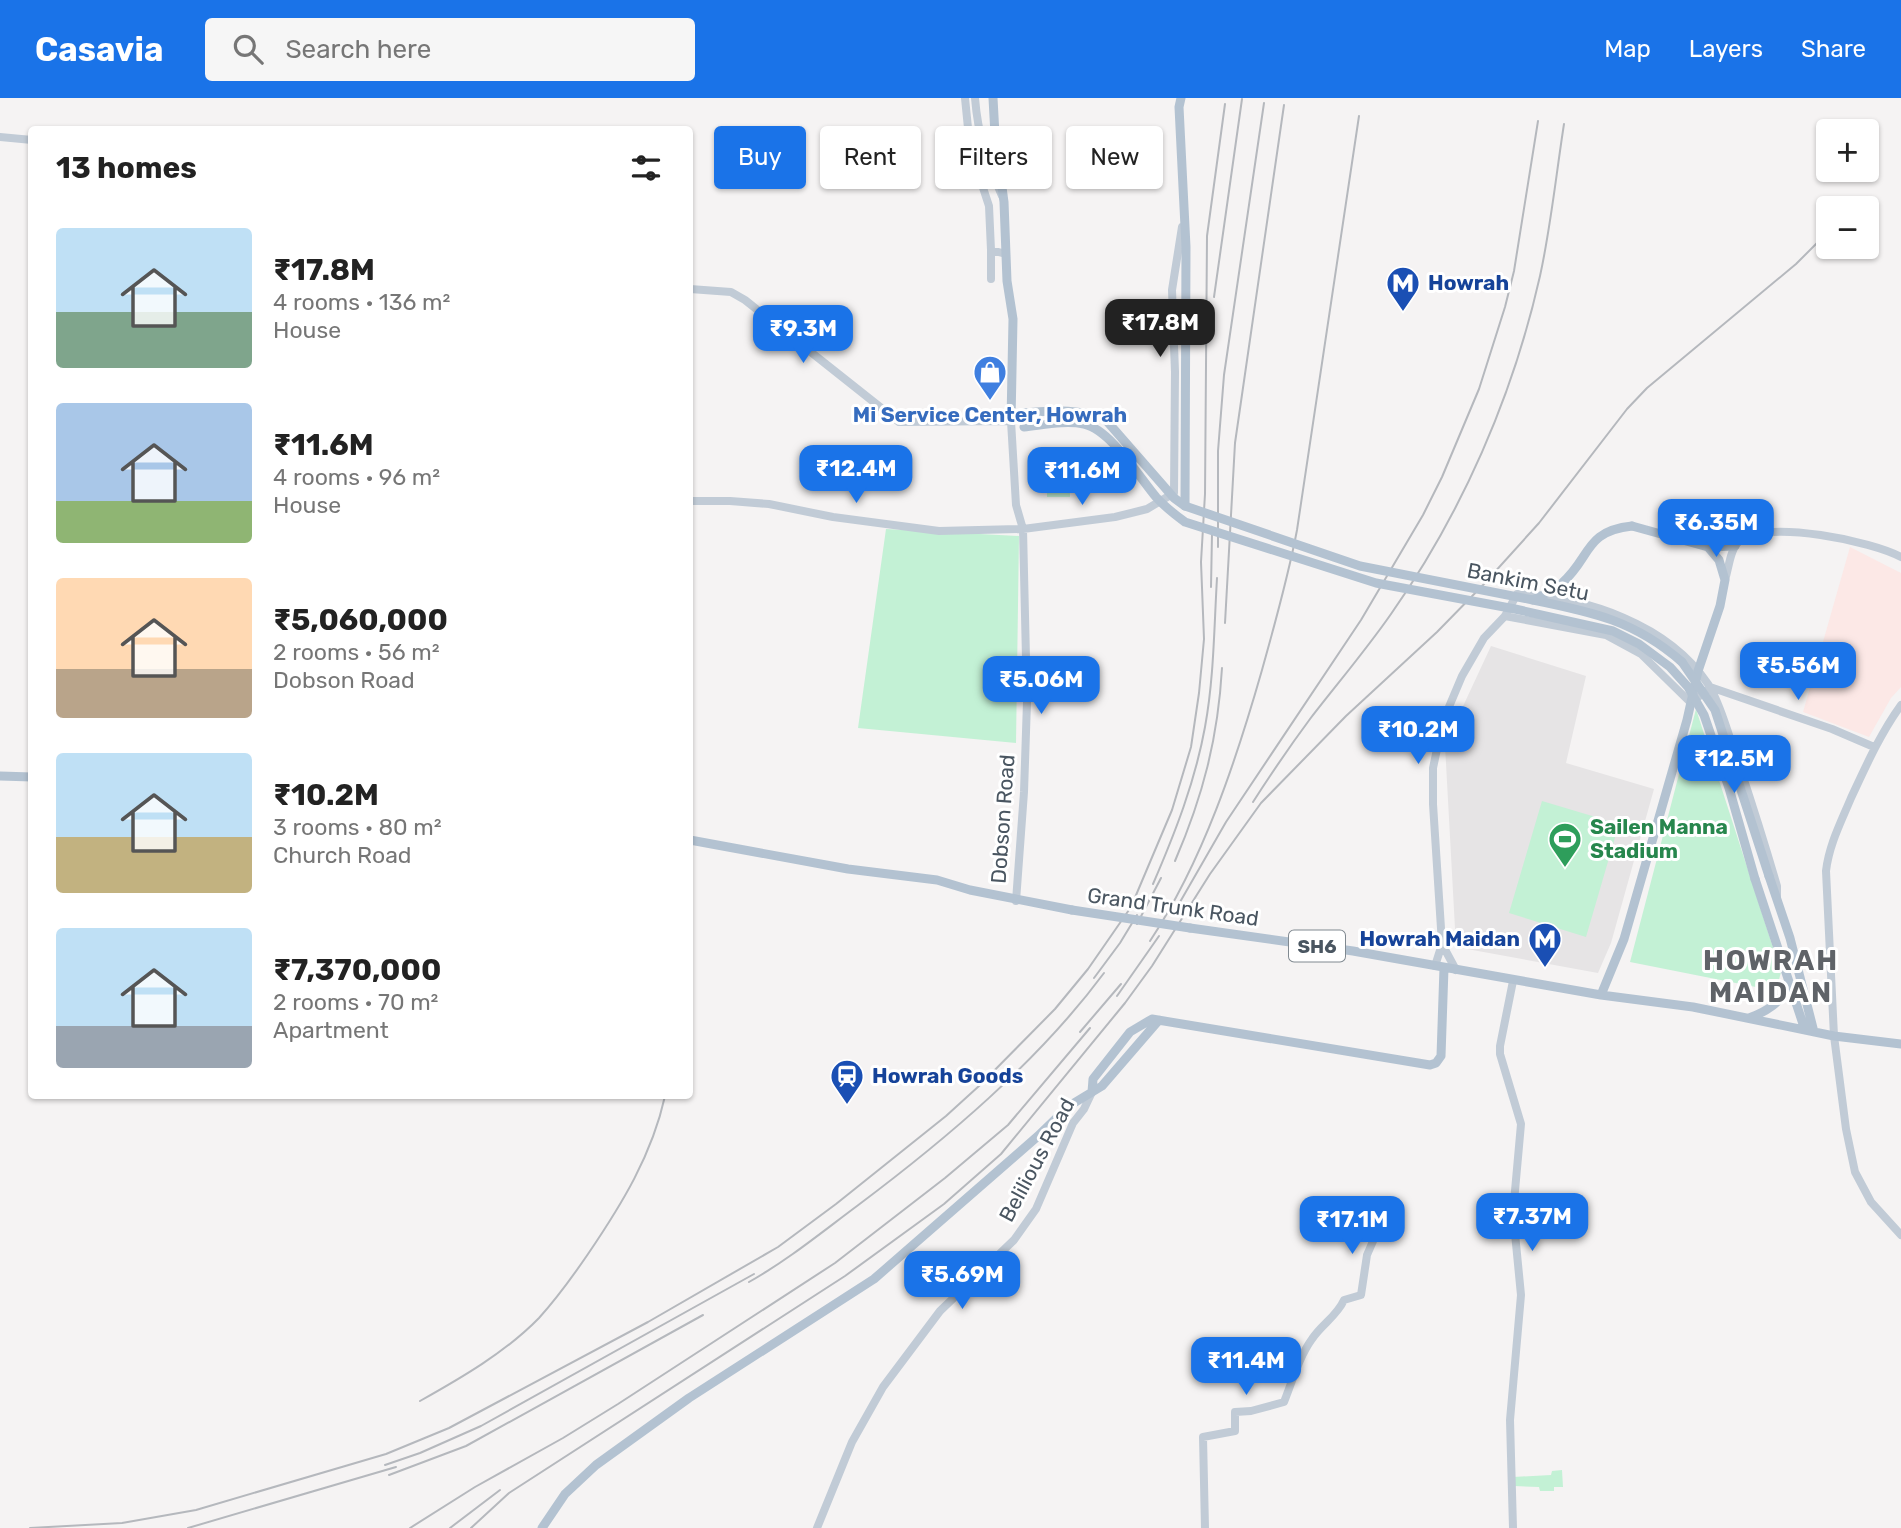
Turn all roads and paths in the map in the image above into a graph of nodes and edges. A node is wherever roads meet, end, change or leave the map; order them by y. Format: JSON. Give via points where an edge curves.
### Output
{"nodes":[{"id":1,"x":965,"y":98,"type":"edge"},
{"id":2,"x":975,"y":98,"type":"edge"},
{"id":3,"x":993,"y":98,"type":"edge"},
{"id":4,"x":1181,"y":98,"type":"edge"},
{"id":5,"x":0,"y":137,"type":"edge"},
{"id":6,"x":28,"y":140,"type":"edge"},
{"id":7,"x":1004,"y":202,"type":"junction"},
{"id":8,"x":1185,"y":212,"type":"junction"},
{"id":9,"x":991,"y":250,"type":"junction"},
{"id":10,"x":1006,"y":254,"type":"junction"},
{"id":11,"x":991,"y":279,"type":"dead end"},
{"id":12,"x":693,"y":289,"type":"edge"},
{"id":13,"x":1012,"y":421,"type":"junction"},
{"id":14,"x":693,"y":501,"type":"edge"},
{"id":15,"x":1185,"y":506,"type":"junction"},
{"id":16,"x":1023,"y":529,"type":"junction"},
{"id":17,"x":1735,"y":546,"type":"junction"},
{"id":18,"x":1708,"y":547,"type":"junction"},
{"id":19,"x":1901,"y":557,"type":"edge"},
{"id":20,"x":1725,"y":580,"type":"junction"},
{"id":21,"x":1533,"y":600,"type":"junction"},
{"id":22,"x":1505,"y":616,"type":"junction"},
{"id":23,"x":1698,"y":671,"type":"junction"},
{"id":24,"x":1710,"y":687,"type":"junction"},
{"id":25,"x":1691,"y":703,"type":"junction"},
{"id":26,"x":1901,"y":705,"type":"edge"},
{"id":27,"x":1874,"y":747,"type":"junction"},
{"id":28,"x":0,"y":776,"type":"edge"},
{"id":29,"x":28,"y":777,"type":"edge"},
{"id":30,"x":693,"y":842,"type":"edge"},
{"id":31,"x":1777,"y":900,"type":"junction"},
{"id":32,"x":1016,"y":901,"type":"junction"},
{"id":33,"x":1442,"y":944,"type":"junction"},
{"id":34,"x":1440,"y":967,"type":"junction"},
{"id":35,"x":1456,"y":970,"type":"junction"},
{"id":36,"x":1513,"y":981,"type":"junction"},
{"id":37,"x":1790,"y":986,"type":"junction"},
{"id":38,"x":1601,"y":995,"type":"junction"},
{"id":39,"x":1749,"y":1018,"type":"junction"},
{"id":40,"x":1810,"y":1031,"type":"junction"},
{"id":41,"x":1834,"y":1036,"type":"junction"},
{"id":42,"x":1901,"y":1044,"type":"edge"},
{"id":43,"x":1092,"y":1092,"type":"junction"},
{"id":44,"x":1380,"y":1225,"type":"dead end"},
{"id":45,"x":1901,"y":1235,"type":"edge"},
{"id":46,"x":542,"y":1528,"type":"edge"},
{"id":47,"x":817,"y":1528,"type":"edge"},
{"id":48,"x":1205,"y":1528,"type":"edge"},
{"id":49,"x":1513,"y":1528,"type":"edge"}],
"edges":[{"from":1,"to":9,"type":"main road","via":[[970,148],[989,206]]},
{"from":2,"to":7,"type":"main road","via":[[984,156]]},
{"from":3,"to":7,"type":"main road"},
{"from":4,"to":8,"type":"main road"},
{"from":5,"to":6,"type":"main road"},
{"from":7,"to":10,"type":"main road"},
{"from":8,"to":15,"type":"main road"},
{"from":8,"to":16,"type":"main road","via":[[1172,290],[1174,493],[1147,509],[1115,517]]},
{"from":9,"to":10,"type":"main road"},
{"from":9,"to":11,"type":"main road"},
{"from":10,"to":13,"type":"main road","via":[[1013,319]]},
{"from":12,"to":13,"type":"main road","via":[[731,292],[745,300],[899,422]]},
{"from":13,"to":15,"type":"main road","name":"Bankim Setu","bridge":true,"via":[[1024,413],[1058,410],[1105,419]]},
{"from":13,"to":16,"type":"main road","name":"Dobson Road","via":[[1016,505]]},
{"from":13,"to":37,"type":"main road","name":"Bankim Setu","bridge":true,"via":[[1024,427],[1063,423],[1093,427],[1170,512],[1185,522],[1376,583],[1613,631],[1639,644],[1670,667],[1704,715]]},
{"from":14,"to":16,"type":"main road","via":[[769,504],[939,531]]},
{"from":15,"to":21,"type":"main road","name":"Bankim Setu","bridge":true,"via":[[1360,566]]},
{"from":16,"to":32,"type":"main road","name":"Dobson Road","via":[[1027,702]]},
{"from":17,"to":18,"type":"main road"},
{"from":17,"to":19,"type":"main road","via":[[1762,533],[1816,533],[1884,548]]},
{"from":17,"to":20,"type":"main road"},
{"from":18,"to":20,"type":"main road","via":[[1719,560]]},
{"from":18,"to":21,"type":"main road","bridge":true,"via":[[1632,526],[1618,527],[1601,534],[1563,582]]},
{"from":20,"to":23,"type":"main road"},
{"from":21,"to":31,"type":"main road","name":"Bankim Setu","bridge":true,"via":[[1605,615],[1659,642],[1682,662],[1715,710]]},
{"from":22,"to":23,"type":"main road","via":[[1517,594],[1580,603],[1640,627]]},
{"from":22,"to":25,"type":"main road","via":[[1606,635],[1641,654]]},
{"from":22,"to":33,"type":"main road","via":[[1484,638],[1462,676],[1443,721],[1433,768]]},
{"from":23,"to":24,"type":"main road"},
{"from":23,"to":25,"type":"main road"},
{"from":24,"to":25,"type":"main road"},
{"from":24,"to":27,"type":"main road"},
{"from":24,"to":31,"type":"main road","via":[[1768,853]]},
{"from":25,"to":38,"type":"main road","via":[[1623,939]]},
{"from":26,"to":27,"type":"main road"},
{"from":27,"to":41,"type":"main road","via":[[1828,854]]},
{"from":28,"to":29,"type":"main road"},
{"from":30,"to":32,"type":"main road","name":"Grand Trunk Road","number":"SH6","via":[[937,880]]},
{"from":31,"to":40,"type":"main road","name":"Bankim Setu"},
{"from":32,"to":34,"type":"main road","name":"Grand Trunk Road","number":"SH6","bridge":true},
{"from":33,"to":34,"type":"main road"},
{"from":33,"to":35,"type":"main road"},
{"from":34,"to":35,"type":"main road","name":"Grand Trunk Road","number":"SH6"},
{"from":34,"to":43,"type":"main road","via":[[1441,1056],[1436,1063],[1152,1019],[1130,1032],[1093,1079]]},
{"from":35,"to":36,"type":"main road","name":"Grand Trunk Road","number":"SH6"},
{"from":36,"to":38,"type":"main road","name":"Grand Trunk Road","number":"SH6"},
{"from":36,"to":49,"type":"main road","via":[[1500,1054],[1521,1124],[1513,1213],[1521,1295],[1510,1420]]},
{"from":37,"to":39,"type":"main road","via":[[1769,1010]]},
{"from":37,"to":40,"type":"main road","name":"Bankim Setu"},
{"from":38,"to":39,"type":"main road","name":"Grand Trunk Road","number":"SH6"},
{"from":39,"to":40,"type":"main road","name":"Grand Trunk Road","number":"SH6"},
{"from":40,"to":41,"type":"main road","name":"Grand Trunk Road","number":"SH6"},
{"from":41,"to":42,"type":"main road","name":"Grand Trunk Road","number":"SH6"},
{"from":41,"to":45,"type":"main road","via":[[1855,1172],[1871,1202]]},
{"from":43,"to":46,"type":"main road","via":[[1069,1106],[874,1279],[689,1398],[596,1465],[565,1494]]},
{"from":43,"to":47,"type":"main road","name":"Belilious Road","via":[[1073,1123],[1036,1209],[1018,1235],[940,1311],[883,1387],[852,1442]]},
{"from":44,"to":48,"type":"main road","via":[[1367,1255],[1361,1295],[1344,1300],[1339,1312],[1310,1340],[1284,1402],[1236,1412],[1235,1431],[1203,1437]]}]}
